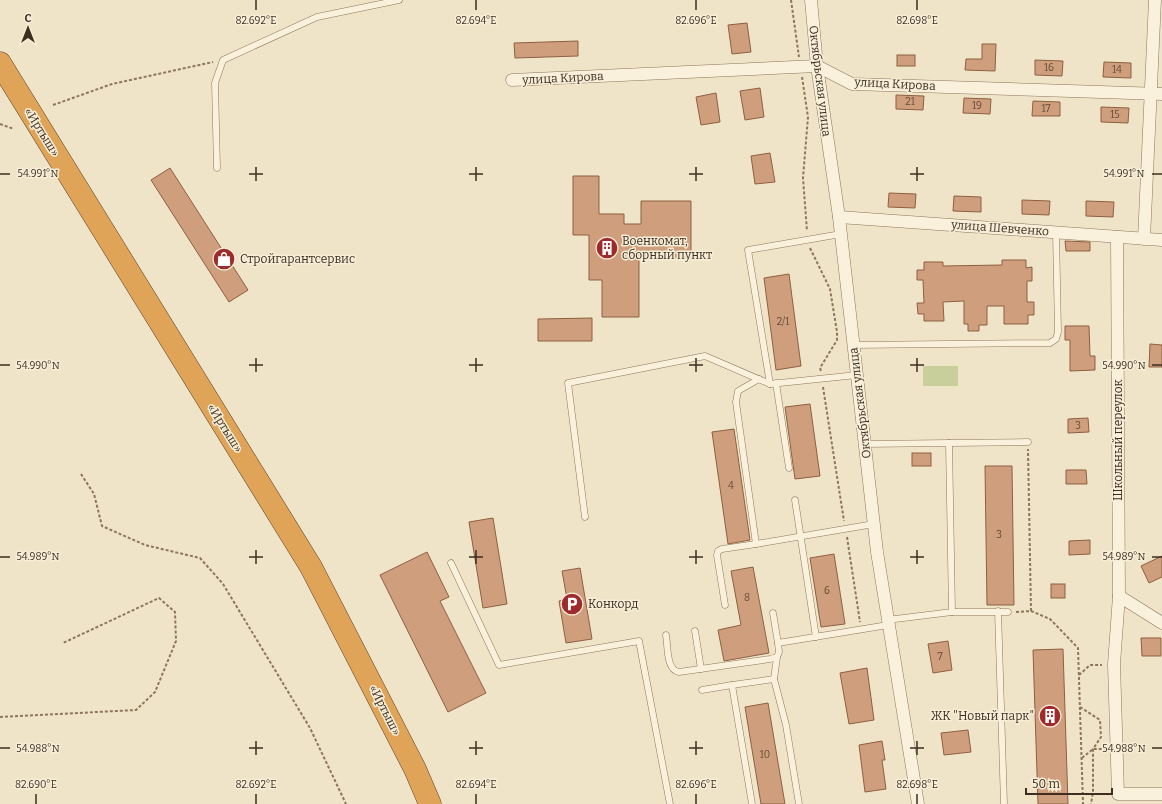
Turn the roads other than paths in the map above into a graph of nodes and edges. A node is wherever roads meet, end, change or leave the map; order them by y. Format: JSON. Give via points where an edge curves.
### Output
{"nodes":[{"id":1,"x":399,"y":0,"type":"edge"},
{"id":2,"x":811,"y":0,"type":"edge"},
{"id":3,"x":1157,"y":7,"type":"edge"},
{"id":4,"x":0,"y":63,"type":"edge"},
{"id":5,"x":817,"y":66,"type":"junction"},
{"id":6,"x":512,"y":80,"type":"dead end"},
{"id":7,"x":1156,"y":94,"type":"edge"},
{"id":8,"x":217,"y":168,"type":"dead end"},
{"id":9,"x":839,"y":217,"type":"junction"},
{"id":10,"x":1056,"y":232,"type":"junction"},
{"id":11,"x":841,"y":234,"type":"junction"},
{"id":12,"x":1117,"y":237,"type":"junction"},
{"id":13,"x":1144,"y":239,"type":"junction"},
{"id":14,"x":1162,"y":240,"type":"edge"},
{"id":15,"x":854,"y":344,"type":"junction"},
{"id":16,"x":857,"y":375,"type":"junction"},
{"id":17,"x":759,"y":379,"type":"junction"},
{"id":18,"x":773,"y":384,"type":"junction"},
{"id":19,"x":1028,"y":442,"type":"road end"},
{"id":20,"x":949,"y":443,"type":"junction"},
{"id":21,"x":865,"y":444,"type":"junction"},
{"id":22,"x":789,"y":468,"type":"dead end"},
{"id":23,"x":795,"y":500,"type":"dead end"},
{"id":24,"x":586,"y":518,"type":"dead end"},
{"id":25,"x":874,"y":524,"type":"junction"},
{"id":26,"x":801,"y":536,"type":"junction"},
{"id":27,"x":756,"y":544,"type":"junction"},
{"id":28,"x":451,"y":563,"type":"dead end"},
{"id":29,"x":1119,"y":596,"type":"junction"},
{"id":30,"x":725,"y":605,"type":"dead end"},
{"id":31,"x":998,"y":611,"type":"junction"},
{"id":32,"x":952,"y":612,"type":"junction"},
{"id":33,"x":1008,"y":612,"type":"road end"},
{"id":34,"x":773,"y":613,"type":"dead end"},
{"id":35,"x":1161,"y":621,"type":"edge"},
{"id":36,"x":888,"y":622,"type":"junction"},
{"id":37,"x":695,"y":631,"type":"dead end"},
{"id":38,"x":666,"y":635,"type":"dead end"},
{"id":39,"x":816,"y":637,"type":"junction"},
{"id":40,"x":778,"y":643,"type":"junction"},
{"id":41,"x":776,"y":657,"type":"junction"},
{"id":42,"x":701,"y":669,"type":"junction"},
{"id":43,"x":774,"y":679,"type":"junction"},
{"id":44,"x":732,"y":685,"type":"junction"},
{"id":45,"x":702,"y":690,"type":"dead end"},
{"id":46,"x":1162,"y":794,"type":"edge"},
{"id":47,"x":430,"y":804,"type":"edge"},
{"id":48,"x":670,"y":804,"type":"edge"},
{"id":49,"x":752,"y":804,"type":"edge"},
{"id":50,"x":799,"y":804,"type":"edge"},
{"id":51,"x":918,"y":804,"type":"edge"},
{"id":52,"x":1004,"y":804,"type":"edge"}],
"edges":[{"from":1,"to":8,"type":"lane","via":[[317,17],[223,60],[215,83]]},
{"from":2,"to":5,"type":"street","name":"Октябрьская улица"},
{"from":3,"to":7,"type":"street"},
{"from":4,"to":47,"type":"highway","name":"«Иртыш»","via":[[311,568],[415,769]]},
{"from":5,"to":6,"type":"street","name":"улица Кирова"},
{"from":5,"to":7,"type":"street","name":"улица Кирова","via":[[852,84]]},
{"from":5,"to":9,"type":"street","name":"Октябрьская улица"},
{"from":7,"to":13,"type":"street"},
{"from":9,"to":10,"type":"street","name":"улица Шевченко"},
{"from":9,"to":11,"type":"street","name":"Октябрьская улица"},
{"from":10,"to":12,"type":"street","name":"улица Шевченко"},
{"from":10,"to":15,"type":"lane","via":[[1058,332],[1056,339],[1050,343]]},
{"from":11,"to":15,"type":"street","name":"Октябрьская улица"},
{"from":11,"to":18,"type":"lane","via":[[748,250]]},
{"from":12,"to":13,"type":"street","name":"улица Шевченко"},
{"from":12,"to":29,"type":"street","name":"Школьный переулок"},
{"from":13,"to":14,"type":"street","name":"улица Шевченко"},
{"from":15,"to":16,"type":"street","name":"Октябрьская улица"},
{"from":16,"to":18,"type":"lane"},
{"from":16,"to":21,"type":"street","name":"Октябрьская улица"},
{"from":17,"to":18,"type":"lane"},
{"from":17,"to":24,"type":"lane","via":[[705,356],[568,383]]},
{"from":17,"to":27,"type":"lane","via":[[738,391],[736,402]]},
{"from":18,"to":22,"type":"lane"},
{"from":19,"to":20,"type":"lane"},
{"from":20,"to":21,"type":"lane"},
{"from":20,"to":32,"type":"lane"},
{"from":21,"to":25,"type":"street","name":"Октябрьская улица"},
{"from":23,"to":26,"type":"lane"},
{"from":25,"to":26,"type":"lane"},
{"from":25,"to":36,"type":"street","name":"Октябрьская улица"},
{"from":26,"to":27,"type":"lane"},
{"from":26,"to":39,"type":"lane"},
{"from":27,"to":30,"type":"lane","via":[[722,548],[718,551]]},
{"from":28,"to":48,"type":"lane","via":[[499,665],[639,641]]},
{"from":29,"to":35,"type":"street"},
{"from":29,"to":46,"type":"street","name":"Школьный переулок","via":[[1114,664],[1118,794]]},
{"from":31,"to":32,"type":"lane"},
{"from":31,"to":33,"type":"lane"},
{"from":31,"to":52,"type":"lane"},
{"from":32,"to":36,"type":"lane"},
{"from":34,"to":40,"type":"lane"},
{"from":36,"to":39,"type":"lane"},
{"from":36,"to":51,"type":"street","name":"Октябрьская улица"},
{"from":37,"to":42,"type":"lane"},
{"from":38,"to":42,"type":"lane","via":[[671,667],[675,672]]},
{"from":39,"to":40,"type":"lane"},
{"from":40,"to":41,"type":"lane","via":[[780,652]]},
{"from":41,"to":42,"type":"lane"},
{"from":41,"to":43,"type":"lane"},
{"from":43,"to":44,"type":"lane"},
{"from":43,"to":50,"type":"lane","via":[[786,725]]},
{"from":44,"to":45,"type":"lane"},
{"from":44,"to":49,"type":"lane"}]}
